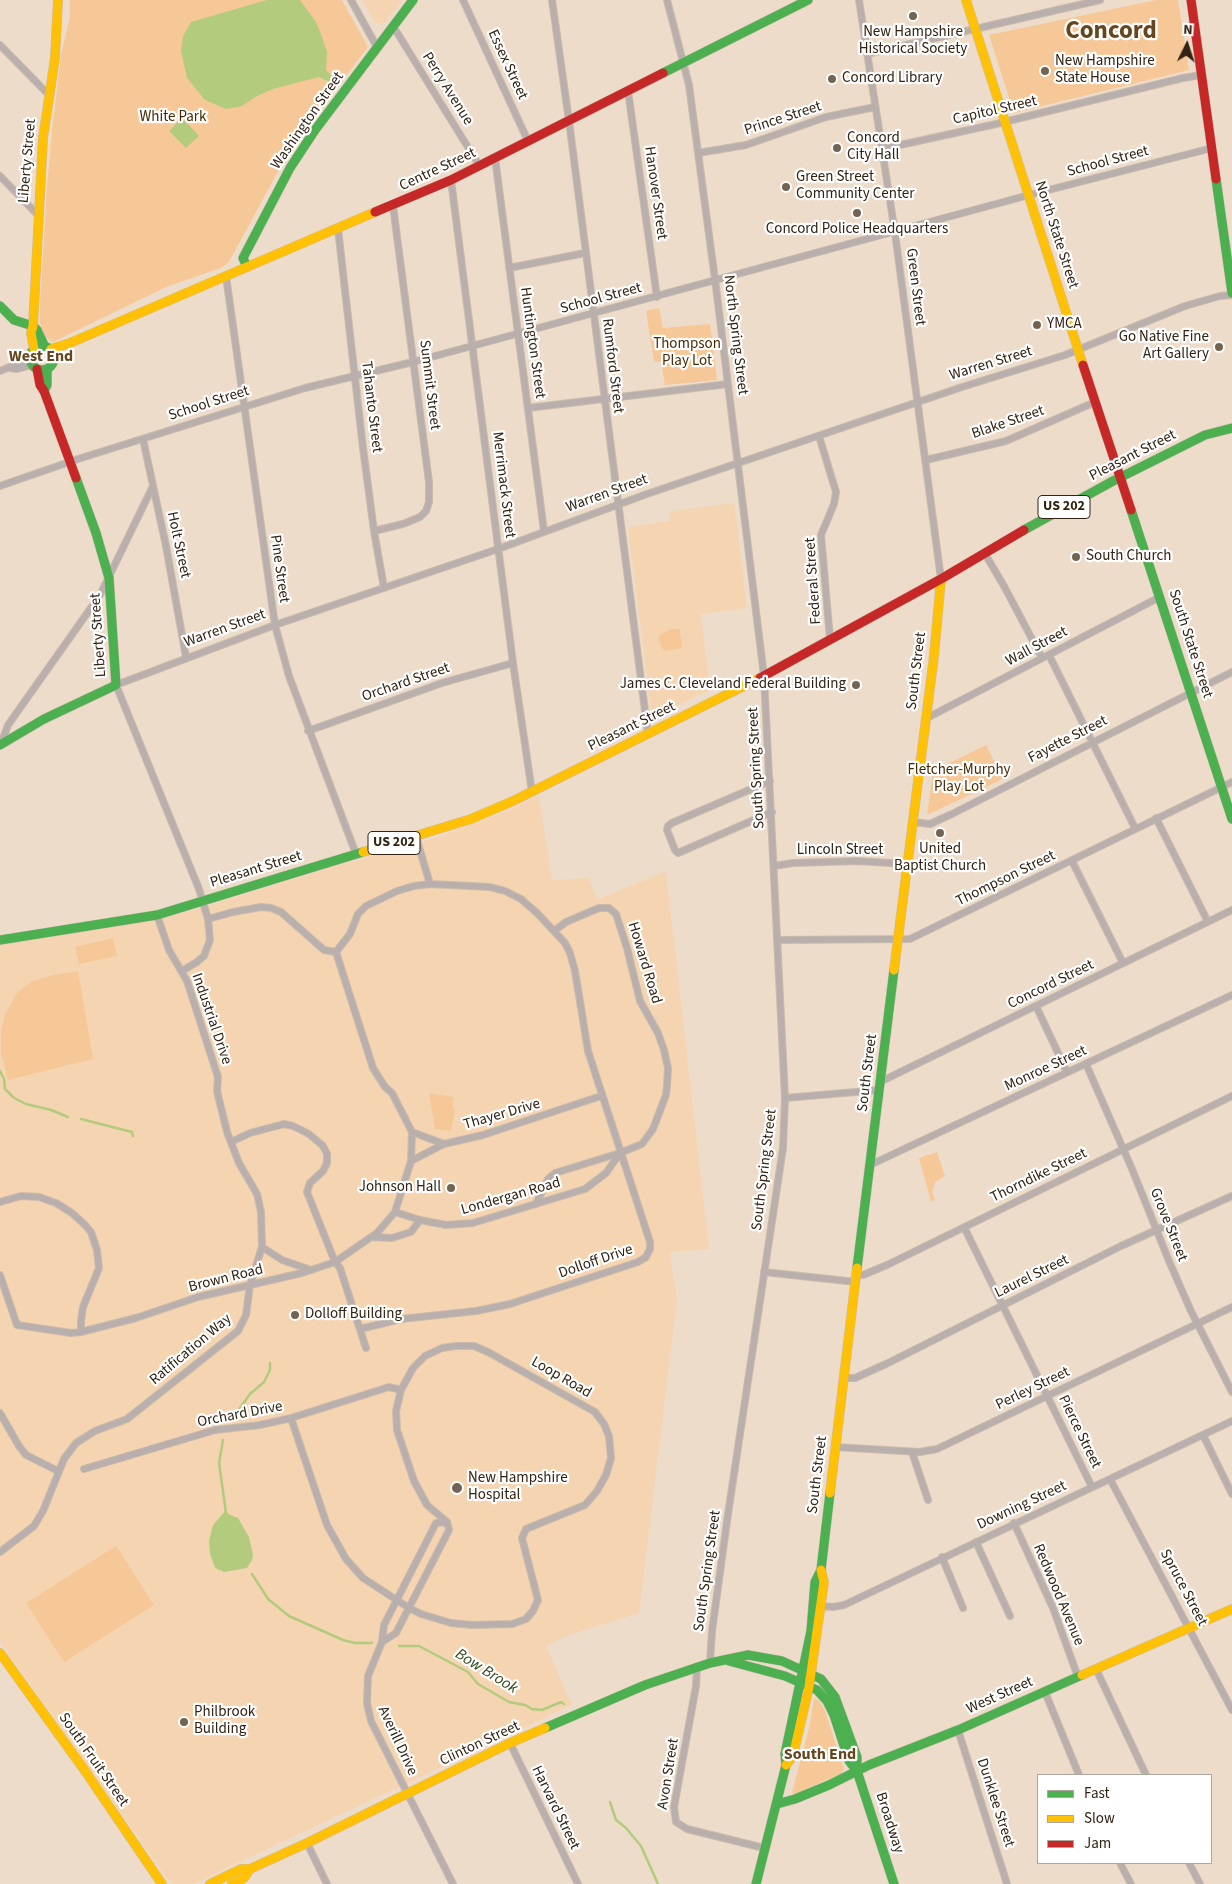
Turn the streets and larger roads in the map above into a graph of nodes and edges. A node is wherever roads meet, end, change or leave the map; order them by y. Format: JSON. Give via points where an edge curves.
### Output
{"nodes":[{"id":1,"x":58,"y":0,"type":"edge"},
{"id":2,"x":351,"y":0,"type":"edge"},
{"id":3,"x":412,"y":0,"type":"edge"},
{"id":4,"x":463,"y":0,"type":"edge"},
{"id":5,"x":552,"y":0,"type":"edge"},
{"id":6,"x":667,"y":0,"type":"edge"},
{"id":7,"x":808,"y":0,"type":"edge"},
{"id":8,"x":858,"y":0,"type":"edge"},
{"id":9,"x":966,"y":0,"type":"edge"},
{"id":10,"x":1100,"y":0,"type":"edge"},
{"id":11,"x":1191,"y":0,"type":"edge"},
{"id":12,"x":393,"y":26,"type":"junction"},
{"id":13,"x":976,"y":29,"type":"junction"},
{"id":14,"x":0,"y":45,"type":"edge"},
{"id":15,"x":377,"y":47,"type":"junction"},
{"id":16,"x":867,"y":54,"type":"junction"},
{"id":17,"x":684,"y":63,"type":"junction"},
{"id":18,"x":1201,"y":75,"type":"junction"},
{"id":19,"x":628,"y":91,"type":"junction"},
{"id":20,"x":48,"y":94,"type":"junction"},
{"id":21,"x":875,"y":107,"type":"junction"},
{"id":22,"x":569,"y":121,"type":"junction"},
{"id":23,"x":1004,"y":122,"type":"junction"},
{"id":24,"x":528,"y":141,"type":"junction"},
{"id":25,"x":1212,"y":148,"type":"junction"},
{"id":26,"x":882,"y":149,"type":"junction"},
{"id":27,"x":698,"y":153,"type":"junction"},
{"id":28,"x":495,"y":158,"type":"junction"},
{"id":29,"x":479,"y":166,"type":"junction"},
{"id":30,"x":0,"y":176,"type":"edge"},
{"id":31,"x":451,"y":180,"type":"junction"},
{"id":32,"x":1028,"y":195,"type":"junction"},
{"id":33,"x":393,"y":206,"type":"junction"},
{"id":34,"x":38,"y":214,"type":"junction"},
{"id":35,"x":338,"y":230,"type":"junction"},
{"id":36,"x":895,"y":233,"type":"junction"},
{"id":37,"x":585,"y":253,"type":"junction"},
{"id":38,"x":247,"y":267,"type":"junction"},
{"id":39,"x":509,"y":268,"type":"junction"},
{"id":40,"x":226,"y":276,"type":"junction"},
{"id":41,"x":716,"y":281,"type":"junction"},
{"id":42,"x":1232,"y":294,"type":"edge"},
{"id":43,"x":657,"y":297,"type":"junction"},
{"id":44,"x":0,"y":306,"type":"edge"},
{"id":45,"x":593,"y":314,"type":"junction"},
{"id":46,"x":33,"y":326,"type":"junction"},
{"id":47,"x":517,"y":334,"type":"junction"},
{"id":48,"x":70,"y":343,"type":"junction"},
{"id":49,"x":472,"y":346,"type":"junction"},
{"id":50,"x":47,"y":347,"type":"junction"},
{"id":51,"x":34,"y":349,"type":"junction"},
{"id":52,"x":1078,"y":350,"type":"junction"},
{"id":53,"x":55,"y":358,"type":"junction"},
{"id":54,"x":413,"y":362,"type":"junction"},
{"id":55,"x":33,"y":364,"type":"junction"},
{"id":56,"x":47,"y":369,"type":"junction"},
{"id":57,"x":0,"y":371,"type":"edge"},
{"id":58,"x":354,"y":377,"type":"junction"},
{"id":59,"x":728,"y":384,"type":"junction"},
{"id":60,"x":44,"y":391,"type":"junction"},
{"id":61,"x":604,"y":399,"type":"junction"},
{"id":62,"x":917,"y":402,"type":"junction"},
{"id":63,"x":1095,"y":402,"type":"junction"},
{"id":64,"x":244,"y":406,"type":"junction"},
{"id":65,"x":528,"y":408,"type":"junction"},
{"id":66,"x":1232,"y":428,"type":"edge"},
{"id":67,"x":819,"y":436,"type":"junction"},
{"id":68,"x":143,"y":438,"type":"junction"},
{"id":69,"x":926,"y":460,"type":"junction"},
{"id":70,"x":69,"y":462,"type":"junction"},
{"id":71,"x":738,"y":464,"type":"junction"},
{"id":72,"x":1121,"y":477,"type":"junction"},
{"id":73,"x":0,"y":486,"type":"edge"},
{"id":74,"x":153,"y":486,"type":"junction"},
{"id":75,"x":618,"y":505,"type":"junction"},
{"id":76,"x":374,"y":531,"type":"junction"},
{"id":77,"x":544,"y":531,"type":"junction"},
{"id":78,"x":498,"y":549,"type":"junction"},
{"id":79,"x":985,"y":554,"type":"junction"},
{"id":80,"x":109,"y":578,"type":"junction"},
{"id":81,"x":941,"y":579,"type":"junction"},
{"id":82,"x":384,"y":588,"type":"junction"},
{"id":83,"x":1160,"y":597,"type":"junction"},
{"id":84,"x":276,"y":625,"type":"junction"},
{"id":85,"x":830,"y":639,"type":"junction"},
{"id":86,"x":1049,"y":654,"type":"junction"},
{"id":87,"x":186,"y":657,"type":"junction"},
{"id":88,"x":1042,"y":658,"type":"junction"},
{"id":89,"x":513,"y":663,"type":"junction"},
{"id":90,"x":1232,"y":672,"type":"edge"},
{"id":91,"x":764,"y":676,"type":"junction"},
{"id":92,"x":116,"y":685,"type":"junction"},
{"id":93,"x":1191,"y":693,"type":"junction"},
{"id":94,"x":925,"y":719,"type":"junction"},
{"id":95,"x":308,"y":731,"type":"junction"},
{"id":96,"x":648,"y":734,"type":"junction"},
{"id":97,"x":1092,"y":742,"type":"junction"},
{"id":98,"x":0,"y":744,"type":"edge"},
{"id":99,"x":770,"y":781,"type":"junction"},
{"id":100,"x":1232,"y":782,"type":"edge"},
{"id":101,"x":1221,"y":787,"type":"junction"},
{"id":102,"x":532,"y":792,"type":"junction"},
{"id":103,"x":772,"y":812,"type":"junction"},
{"id":104,"x":1156,"y":818,"type":"junction"},
{"id":105,"x":1232,"y":819,"type":"edge"},
{"id":106,"x":913,"y":822,"type":"junction"},
{"id":107,"x":1135,"y":828,"type":"junction"},
{"id":108,"x":416,"y":837,"type":"junction"},
{"id":109,"x":356,"y":854,"type":"junction"},
{"id":110,"x":1072,"y":860,"type":"junction"},
{"id":111,"x":907,"y":864,"type":"junction"},
{"id":112,"x":774,"y":866,"type":"junction"},
{"id":113,"x":430,"y":884,"type":"junction"},
{"id":114,"x":202,"y":902,"type":"junction"},
{"id":115,"x":1232,"y":910,"type":"edge"},
{"id":116,"x":157,"y":915,"type":"junction"},
{"id":117,"x":208,"y":920,"type":"junction"},
{"id":118,"x":1208,"y":922,"type":"junction"},
{"id":119,"x":554,"y":931,"type":"junction"},
{"id":120,"x":0,"y":940,"type":"edge"},
{"id":121,"x":777,"y":940,"type":"junction"},
{"id":122,"x":898,"y":940,"type":"junction"},
{"id":123,"x":336,"y":952,"type":"junction"},
{"id":124,"x":1123,"y":963,"type":"junction"},
{"id":125,"x":182,"y":971,"type":"junction"},
{"id":126,"x":1232,"y":995,"type":"edge"},
{"id":127,"x":1036,"y":1006,"type":"junction"},
{"id":128,"x":1086,"y":1064,"type":"junction"},
{"id":129,"x":1067,"y":1072,"type":"junction"},
{"id":130,"x":218,"y":1077,"type":"joint"},
{"id":131,"x":880,"y":1086,"type":"junction"},
{"id":132,"x":601,"y":1096,"type":"junction"},
{"id":133,"x":1232,"y":1096,"type":"edge"},
{"id":134,"x":785,"y":1098,"type":"junction"},
{"id":135,"x":412,"y":1132,"type":"junction"},
{"id":136,"x":231,"y":1142,"type":"junction"},
{"id":137,"x":444,"y":1144,"type":"junction"},
{"id":138,"x":1123,"y":1149,"type":"junction"},
{"id":139,"x":620,"y":1153,"type":"junction"},
{"id":140,"x":411,"y":1161,"type":"junction"},
{"id":141,"x":870,"y":1165,"type":"junction"},
{"id":142,"x":1232,"y":1196,"type":"edge"},
{"id":143,"x":0,"y":1202,"type":"edge"},
{"id":144,"x":536,"y":1204,"type":"junction"},
{"id":145,"x":395,"y":1212,"type":"junction"},
{"id":146,"x":420,"y":1220,"type":"junction"},
{"id":147,"x":964,"y":1228,"type":"junction"},
{"id":148,"x":1157,"y":1230,"type":"junction"},
{"id":149,"x":372,"y":1237,"type":"junction"},
{"id":150,"x":262,"y":1247,"type":"junction"},
{"id":151,"x":335,"y":1262,"type":"junction"},
{"id":152,"x":311,"y":1270,"type":"junction"},
{"id":153,"x":764,"y":1272,"type":"junction"},
{"id":154,"x":0,"y":1275,"type":"edge"},
{"id":155,"x":856,"y":1278,"type":"junction"},
{"id":156,"x":250,"y":1285,"type":"junction"},
{"id":157,"x":1002,"y":1305,"type":"junction"},
{"id":158,"x":1232,"y":1307,"type":"edge"},
{"id":159,"x":1198,"y":1324,"type":"junction"},
{"id":160,"x":360,"y":1329,"type":"junction"},
{"id":161,"x":81,"y":1332,"type":"junction"},
{"id":162,"x":366,"y":1348,"type":"dead end"},
{"id":163,"x":844,"y":1378,"type":"junction"},
{"id":164,"x":401,"y":1390,"type":"junction"},
{"id":165,"x":1232,"y":1392,"type":"edge"},
{"id":166,"x":1048,"y":1396,"type":"junction"},
{"id":167,"x":0,"y":1413,"type":"edge"},
{"id":168,"x":292,"y":1418,"type":"junction"},
{"id":169,"x":1232,"y":1421,"type":"edge"},
{"id":170,"x":1203,"y":1434,"type":"junction"},
{"id":171,"x":835,"y":1447,"type":"junction"},
{"id":172,"x":912,"y":1452,"type":"junction"},
{"id":173,"x":84,"y":1470,"type":"dead end"},
{"id":174,"x":58,"y":1471,"type":"junction"},
{"id":175,"x":1110,"y":1479,"type":"junction"},
{"id":176,"x":1092,"y":1487,"type":"junction"},
{"id":177,"x":1232,"y":1494,"type":"edge"},
{"id":178,"x":928,"y":1500,"type":"dead end"},
{"id":179,"x":447,"y":1522,"type":"junction"},
{"id":180,"x":1014,"y":1523,"type":"junction"},
{"id":181,"x":976,"y":1542,"type":"junction"},
{"id":182,"x":0,"y":1552,"type":"edge"},
{"id":183,"x":942,"y":1557,"type":"junction"},
{"id":184,"x":821,"y":1570,"type":"junction"},
{"id":185,"x":396,"y":1600,"type":"junction"},
{"id":186,"x":821,"y":1606,"type":"junction"},
{"id":187,"x":409,"y":1608,"type":"junction"},
{"id":188,"x":963,"y":1608,"type":"dead end"},
{"id":189,"x":1232,"y":1609,"type":"edge"},
{"id":190,"x":1010,"y":1616,"type":"dead end"},
{"id":191,"x":1190,"y":1628,"type":"junction"},
{"id":192,"x":382,"y":1642,"type":"junction"},
{"id":193,"x":0,"y":1653,"type":"edge"},
{"id":194,"x":728,"y":1660,"type":"junction"},
{"id":195,"x":710,"y":1663,"type":"junction"},
{"id":196,"x":697,"y":1667,"type":"junction"},
{"id":197,"x":1096,"y":1669,"type":"junction"},
{"id":198,"x":807,"y":1673,"type":"junction"},
{"id":199,"x":1078,"y":1676,"type":"junction"},
{"id":200,"x":800,"y":1683,"type":"junction"},
{"id":201,"x":810,"y":1687,"type":"junction"},
{"id":202,"x":1045,"y":1692,"type":"junction"},
{"id":203,"x":1232,"y":1710,"type":"edge"},
{"id":204,"x":958,"y":1730,"type":"junction"},
{"id":205,"x":510,"y":1744,"type":"junction"},
{"id":206,"x":786,"y":1765,"type":"junction"},
{"id":207,"x":857,"y":1771,"type":"junction"},
{"id":208,"x":1079,"y":1774,"type":"edge"},
{"id":209,"x":1146,"y":1774,"type":"edge"},
{"id":210,"x":408,"y":1792,"type":"junction"},
{"id":211,"x":777,"y":1804,"type":"junction"},
{"id":212,"x":307,"y":1843,"type":"junction"},
{"id":213,"x":764,"y":1848,"type":"junction"},
{"id":214,"x":1120,"y":1864,"type":"edge"},
{"id":215,"x":1190,"y":1864,"type":"edge"},
{"id":216,"x":250,"y":1869,"type":"junction"},
{"id":217,"x":162,"y":1884,"type":"edge"},
{"id":218,"x":210,"y":1884,"type":"edge"},
{"id":219,"x":232,"y":1884,"type":"edge"},
{"id":220,"x":326,"y":1884,"type":"edge"},
{"id":221,"x":453,"y":1884,"type":"edge"},
{"id":222,"x":578,"y":1884,"type":"edge"},
{"id":223,"x":756,"y":1884,"type":"edge"},
{"id":224,"x":894,"y":1884,"type":"edge"},
{"id":225,"x":1007,"y":1884,"type":"edge"},
{"id":226,"x":1130,"y":1884,"type":"edge"},
{"id":227,"x":1200,"y":1884,"type":"edge"}],
"edges":[{"from":1,"to":20,"type":"street","name":"Liberty Street","via":[[55,58]]},
{"from":2,"to":15,"type":"street"},
{"from":3,"to":12,"type":"street","name":"Washington Street"},
{"from":4,"to":24,"type":"street","name":"Essex Street"},
{"from":5,"to":22,"type":"street","name":"Rumford Street"},
{"from":6,"to":17,"type":"street","name":"North Spring Street"},
{"from":7,"to":17,"type":"street","name":"Centre Street"},
{"from":8,"to":16,"type":"street","name":"Green Street"},
{"from":9,"to":13,"type":"street","name":"North State Street"},
{"from":10,"to":13,"type":"street"},
{"from":11,"to":18,"type":"street"},
{"from":12,"to":15,"type":"street","name":"Washington Street"},
{"from":12,"to":29,"type":"street","name":"Perry Avenue"},
{"from":13,"to":16,"type":"street"},
{"from":13,"to":23,"type":"street","name":"North State Street"},
{"from":14,"to":20,"type":"street"},
{"from":15,"to":38,"type":"street","name":"Washington Street","via":[[290,168],[243,258]]},
{"from":16,"to":21,"type":"street","name":"Green Street"},
{"from":17,"to":19,"type":"street","name":"Centre Street"},
{"from":17,"to":27,"type":"street","name":"North Spring Street"},
{"from":18,"to":23,"type":"street","name":"Capitol Street"},
{"from":18,"to":25,"type":"street"},
{"from":19,"to":22,"type":"street","name":"Centre Street"},
{"from":19,"to":43,"type":"street","name":"Hanover Street"},
{"from":20,"to":34,"type":"street","name":"Liberty Street"},
{"from":21,"to":26,"type":"street","name":"Green Street"},
{"from":21,"to":27,"type":"street","name":"Prince Street","via":[[826,117],[746,145]]},
{"from":22,"to":24,"type":"street","name":"Centre Street"},
{"from":22,"to":37,"type":"street","name":"Rumford Street"},
{"from":23,"to":26,"type":"street","name":"Capitol Street"},
{"from":23,"to":32,"type":"street","name":"North State Street"},
{"from":24,"to":28,"type":"street","name":"Centre Street"},
{"from":25,"to":32,"type":"street","name":"School Street"},
{"from":25,"to":42,"type":"street"},
{"from":26,"to":36,"type":"street","name":"Green Street"},
{"from":27,"to":41,"type":"street","name":"North Spring Street"},
{"from":28,"to":29,"type":"street","name":"Centre Street"},
{"from":28,"to":39,"type":"street","name":"Huntington Street"},
{"from":29,"to":31,"type":"street","name":"Centre Street"},
{"from":30,"to":34,"type":"street"},
{"from":31,"to":33,"type":"street","name":"Centre Street"},
{"from":31,"to":49,"type":"street","name":"Merrimack Street"},
{"from":32,"to":36,"type":"street","name":"School Street"},
{"from":32,"to":52,"type":"street","name":"North State Street"},
{"from":33,"to":35,"type":"street","name":"Centre Street"},
{"from":33,"to":54,"type":"street","name":"Summit Street"},
{"from":34,"to":46,"type":"street","name":"Liberty Street"},
{"from":35,"to":38,"type":"street","name":"Centre Street"},
{"from":35,"to":58,"type":"street","name":"Tahanto Street"},
{"from":36,"to":41,"type":"street","name":"School Street"},
{"from":36,"to":62,"type":"street","name":"Green Street"},
{"from":37,"to":39,"type":"street"},
{"from":37,"to":45,"type":"street","name":"Rumford Street"},
{"from":38,"to":40,"type":"street","name":"Centre Street"},
{"from":39,"to":47,"type":"street","name":"Huntington Street"},
{"from":40,"to":48,"type":"street","name":"Centre Street"},
{"from":40,"to":64,"type":"street","name":"Pine Street"},
{"from":41,"to":43,"type":"street","name":"School Street"},
{"from":41,"to":59,"type":"street","name":"North Spring Street"},
{"from":42,"to":52,"type":"street","name":"Warren Street","via":[[1185,306]]},
{"from":43,"to":45,"type":"street","name":"School Street"},
{"from":44,"to":46,"type":"street","via":[[14,320]]},
{"from":45,"to":47,"type":"street","name":"School Street"},
{"from":45,"to":61,"type":"street","name":"Rumford Street"},
{"from":46,"to":50,"type":"street"},
{"from":46,"to":51,"type":"street","name":"Liberty Street"},
{"from":47,"to":49,"type":"street","name":"School Street"},
{"from":47,"to":65,"type":"street","name":"Huntington Street"},
{"from":48,"to":50,"type":"street","name":"Centre Street"},
{"from":48,"to":53,"type":"street","name":"Centre Street"},
{"from":49,"to":54,"type":"street","name":"School Street"},
{"from":49,"to":78,"type":"street","name":"Merrimack Street"},
{"from":50,"to":51,"type":"street"},
{"from":50,"to":53,"type":"street"},
{"from":51,"to":55,"type":"street"},
{"from":52,"to":62,"type":"street","name":"Warren Street"},
{"from":52,"to":63,"type":"street","name":"North State Street"},
{"from":53,"to":56,"type":"street"},
{"from":54,"to":58,"type":"street","name":"School Street"},
{"from":54,"to":76,"type":"street","name":"Summit Street","via":[[430,502],[420,517]]},
{"from":55,"to":56,"type":"street"},
{"from":55,"to":57,"type":"street"},
{"from":55,"to":60,"type":"street","name":"Liberty Street"},
{"from":56,"to":60,"type":"street","name":"Liberty Street"},
{"from":58,"to":64,"type":"street","name":"School Street"},
{"from":58,"to":76,"type":"street","name":"Tahanto Street"},
{"from":59,"to":61,"type":"street"},
{"from":59,"to":71,"type":"street","name":"North Spring Street"},
{"from":60,"to":70,"type":"street","name":"Liberty Street"},
{"from":61,"to":65,"type":"street"},
{"from":61,"to":75,"type":"street","name":"Rumford Street"},
{"from":62,"to":67,"type":"street","name":"Warren Street"},
{"from":62,"to":69,"type":"street","name":"Green Street"},
{"from":63,"to":69,"type":"street","name":"Blake Street","via":[[1006,441]]},
{"from":63,"to":72,"type":"street","name":"North State Street"},
{"from":64,"to":68,"type":"street","name":"School Street"},
{"from":64,"to":84,"type":"street","name":"Pine Street"},
{"from":65,"to":77,"type":"street","name":"Huntington Street"},
{"from":66,"to":72,"type":"street","name":"Pleasant Street","number":"US 202","via":[[1205,435]]},
{"from":67,"to":71,"type":"street","name":"Warren Street"},
{"from":67,"to":85,"type":"street","name":"Federal Street","via":[[836,492],[821,535]]},
{"from":68,"to":70,"type":"street","name":"School Street"},
{"from":68,"to":74,"type":"street","name":"Holt Street"},
{"from":69,"to":81,"type":"street","name":"Green Street"},
{"from":70,"to":73,"type":"street","name":"School Street"},
{"from":70,"to":80,"type":"street","name":"Liberty Street"},
{"from":71,"to":75,"type":"street","name":"Warren Street"},
{"from":71,"to":91,"type":"street","name":"North Spring Street"},
{"from":72,"to":79,"type":"street","name":"Pleasant Street","number":"US 202"},
{"from":72,"to":83,"type":"street","name":"South State Street"},
{"from":74,"to":80,"type":"street"},
{"from":74,"to":87,"type":"street","name":"Holt Street"},
{"from":75,"to":77,"type":"street","name":"Warren Street"},
{"from":75,"to":96,"type":"street","name":"Rumford Street"},
{"from":76,"to":82,"type":"street","name":"Tahanto Street"},
{"from":77,"to":78,"type":"street","name":"Warren Street"},
{"from":78,"to":82,"type":"street","name":"Warren Street"},
{"from":78,"to":89,"type":"street","name":"Merrimack Street"},
{"from":79,"to":81,"type":"street","name":"Pleasant Street","number":"US 202"},
{"from":79,"to":88,"type":"street"},
{"from":80,"to":92,"type":"street","name":"Liberty Street"},
{"from":80,"to":98,"type":"street","via":[[8,726]]},
{"from":81,"to":85,"type":"street","name":"Pleasant Street","number":"US 202"},
{"from":81,"to":94,"type":"street","name":"South Street"},
{"from":82,"to":84,"type":"street","name":"Warren Street"},
{"from":83,"to":86,"type":"street","name":"Wall Street"},
{"from":83,"to":93,"type":"street","name":"South State Street"},
{"from":84,"to":87,"type":"street","name":"Warren Street"},
{"from":84,"to":95,"type":"street","name":"Pine Street"},
{"from":85,"to":91,"type":"street","name":"Pleasant Street","number":"US 202"},
{"from":86,"to":88,"type":"street","name":"Wall Street"},
{"from":86,"to":97,"type":"street"},
{"from":87,"to":92,"type":"street","name":"Warren Street"},
{"from":88,"to":94,"type":"street","name":"Wall Street"},
{"from":89,"to":95,"type":"street","name":"Orchard Street","via":[[442,683]]},
{"from":89,"to":102,"type":"street","name":"Merrimack Street"},
{"from":90,"to":93,"type":"street","name":"Fayette Street"},
{"from":91,"to":96,"type":"street","name":"Pleasant Street","number":"US 202"},
{"from":91,"to":99,"type":"street","name":"South Spring Street"},
{"from":92,"to":98,"type":"street","name":"Warren Street"},
{"from":92,"to":114,"type":"street","name":"Liberty Street"},
{"from":93,"to":97,"type":"street","name":"Fayette Street"},
{"from":93,"to":101,"type":"street","name":"South State Street"},
{"from":94,"to":106,"type":"street","name":"South Street"},
{"from":95,"to":109,"type":"street","name":"Pine Street"},
{"from":96,"to":102,"type":"street","name":"Pleasant Street","number":"US 202"},
{"from":97,"to":106,"type":"street","name":"Fayette Street","via":[[930,824]]},
{"from":97,"to":107,"type":"street"},
{"from":99,"to":103,"type":"street","name":"South Spring Street"},
{"from":99,"to":103,"type":"street","via":[[668,826],[670,841],[678,853]]},
{"from":100,"to":101,"type":"street","name":"Thompson Street"},
{"from":101,"to":104,"type":"street","name":"Thompson Street"},
{"from":101,"to":105,"type":"street","name":"South State Street"},
{"from":102,"to":108,"type":"street","name":"Pleasant Street","number":"US 202","via":[[471,819]]},
{"from":103,"to":112,"type":"street","name":"South Spring Street"},
{"from":104,"to":107,"type":"street","name":"Thompson Street"},
{"from":104,"to":118,"type":"street"},
{"from":106,"to":111,"type":"street","name":"South Street"},
{"from":107,"to":110,"type":"street","name":"Thompson Street"},
{"from":108,"to":109,"type":"street","name":"Pleasant Street","number":"US 202"},
{"from":108,"to":113,"type":"street"},
{"from":109,"to":114,"type":"street","name":"Pleasant Street","number":"US 202"},
{"from":110,"to":122,"type":"street","name":"Thompson Street","via":[[920,935]]},
{"from":110,"to":124,"type":"street"},
{"from":111,"to":112,"type":"street","name":"Lincoln Street","via":[[857,861]]},
{"from":111,"to":122,"type":"street","name":"South Street"},
{"from":112,"to":121,"type":"street","name":"South Spring Street"},
{"from":113,"to":119,"type":"street","name":"Dolloff Drive","via":[[474,885],[504,891],[521,899]]},
{"from":113,"to":123,"type":"street","name":"Dolloff Drive","via":[[397,891],[366,906]]},
{"from":114,"to":116,"type":"street","name":"Pleasant Street","number":"US 202"},
{"from":114,"to":117,"type":"street","name":"Liberty Street"},
{"from":115,"to":118,"type":"street","name":"Concord Street"},
{"from":116,"to":120,"type":"street","name":"Pleasant Street","number":"US 202"},
{"from":116,"to":125,"type":"street","name":"Industrial Drive","via":[[169,950]]},
{"from":117,"to":123,"type":"street","via":[[233,912],[271,908],[281,912],[324,950]]},
{"from":117,"to":125,"type":"street","name":"Liberty Street","via":[[210,940],[204,956]]},
{"from":118,"to":124,"type":"street","name":"Concord Street"},
{"from":119,"to":132,"type":"street","name":"Dolloff Drive","via":[[570,953],[585,1039]]},
{"from":119,"to":139,"type":"street","name":"Howard Road","via":[[566,922],[600,908],[609,908],[616,914],[628,948],[640,1001],[664,1050],[668,1086],[653,1129],[642,1144]]},
{"from":121,"to":122,"type":"street","name":"Thompson Street"},
{"from":121,"to":134,"type":"street","name":"South Spring Street"},
{"from":122,"to":131,"type":"street","name":"South Street"},
{"from":123,"to":135,"type":"street","via":[[373,1068],[392,1094]]},
{"from":124,"to":127,"type":"street","name":"Concord Street"},
{"from":125,"to":130,"type":"street","name":"Industrial Drive"},
{"from":126,"to":128,"type":"street","name":"Monroe Street"},
{"from":127,"to":129,"type":"street"},
{"from":127,"to":131,"type":"street","name":"Concord Street"},
{"from":128,"to":129,"type":"street","name":"Monroe Street"},
{"from":128,"to":138,"type":"street","name":"Grove Street"},
{"from":129,"to":141,"type":"street","name":"Monroe Street"},
{"from":130,"to":136,"type":"street","name":"Ratification Way","via":[[217,1091]]},
{"from":131,"to":134,"type":"street","name":"Concord Street"},
{"from":131,"to":141,"type":"street","name":"South Street"},
{"from":132,"to":137,"type":"street","name":"Thayer Drive","via":[[483,1135]]},
{"from":132,"to":139,"type":"street","name":"Dolloff Drive"},
{"from":133,"to":138,"type":"street","name":"Thorndike Street"},
{"from":134,"to":153,"type":"street","name":"South Spring Street","via":[[783,1148]]},
{"from":135,"to":137,"type":"street"},
{"from":135,"to":140,"type":"street","name":"Brown Road"},
{"from":136,"to":150,"type":"street","name":"Ratification Way","via":[[257,1194]]},
{"from":136,"to":151,"type":"street","via":[[284,1124],[309,1134],[323,1146],[327,1163],[324,1171],[310,1184],[308,1192]]},
{"from":137,"to":140,"type":"street","name":"Thayer Drive"},
{"from":138,"to":147,"type":"street","name":"Thorndike Street"},
{"from":138,"to":148,"type":"street","name":"Grove Street"},
{"from":139,"to":144,"type":"street","name":"Londergan Road","via":[[606,1173],[585,1188]]},
{"from":139,"to":144,"type":"street","via":[[555,1173],[548,1179]]},
{"from":139,"to":160,"type":"street","name":"Dolloff Drive","via":[[650,1242],[646,1257],[510,1304],[401,1319]]},
{"from":140,"to":145,"type":"street","name":"Brown Road"},
{"from":141,"to":155,"type":"street","name":"South Street"},
{"from":142,"to":148,"type":"street","name":"Laurel Street"},
{"from":143,"to":161,"type":"street","via":[[21,1196],[56,1203],[72,1213],[91,1232],[98,1251],[99,1268],[84,1307]]},
{"from":144,"to":146,"type":"street","name":"Londergan Road","via":[[473,1223],[446,1225]]},
{"from":145,"to":146,"type":"street","name":"Londergan Road"},
{"from":145,"to":149,"type":"street","name":"Brown Road"},
{"from":146,"to":149,"type":"street","via":[[411,1232],[392,1238]]},
{"from":147,"to":155,"type":"street","name":"Thorndike Street"},
{"from":147,"to":157,"type":"street","name":"Pierce Street"},
{"from":148,"to":157,"type":"street","name":"Laurel Street"},
{"from":148,"to":159,"type":"street","name":"Grove Street"},
{"from":149,"to":151,"type":"street","name":"Brown Road"},
{"from":150,"to":152,"type":"street","via":[[282,1260]]},
{"from":150,"to":156,"type":"street","name":"Ratification Way"},
{"from":151,"to":152,"type":"street","name":"Brown Road"},
{"from":151,"to":160,"type":"street","via":[[340,1268]]},
{"from":152,"to":156,"type":"street","name":"Brown Road"},
{"from":153,"to":155,"type":"street","name":"Thorndike Street"},
{"from":153,"to":195,"type":"street","name":"South Spring Street","via":[[728,1514]]},
{"from":154,"to":161,"type":"street","name":"Brown Road","via":[[17,1325],[58,1332]]},
{"from":155,"to":163,"type":"street","name":"South Street"},
{"from":156,"to":161,"type":"street","name":"Brown Road"},
{"from":156,"to":174,"type":"street","name":"Ratification Way","via":[[246,1315],[238,1331],[127,1419],[95,1431],[76,1443]]},
{"from":157,"to":163,"type":"street","name":"Laurel Street","via":[[869,1372],[855,1378]]},
{"from":157,"to":166,"type":"street","name":"Pierce Street"},
{"from":158,"to":159,"type":"street","name":"Perley Street"},
{"from":159,"to":165,"type":"street","name":"Grove Street"},
{"from":159,"to":166,"type":"street","name":"Perley Street"},
{"from":160,"to":162,"type":"street"},
{"from":163,"to":171,"type":"street","name":"South Street"},
{"from":164,"to":168,"type":"street","name":"Orchard Drive","via":[[389,1387]]},
{"from":164,"to":179,"type":"street","via":[[396,1411],[397,1430],[406,1461],[428,1505]]},
{"from":164,"to":187,"type":"street","name":"Loop Road","via":[[413,1368],[425,1356],[442,1348],[474,1346],[595,1412],[609,1436],[611,1458],[606,1475],[585,1505],[526,1529],[522,1538],[538,1600],[526,1619],[512,1624],[472,1625],[451,1623]]},
{"from":166,"to":172,"type":"street","name":"Perley Street","via":[[937,1449]]},
{"from":166,"to":176,"type":"street","name":"Pierce Street"},
{"from":167,"to":174,"type":"street","via":[[26,1455]]},
{"from":168,"to":173,"type":"street","name":"Orchard Drive","via":[[215,1430]]},
{"from":168,"to":185,"type":"street","name":"Loop Road","via":[[333,1539],[363,1578]]},
{"from":169,"to":170,"type":"street","name":"Downing Street"},
{"from":170,"to":175,"type":"street","name":"Downing Street"},
{"from":170,"to":177,"type":"street"},
{"from":171,"to":172,"type":"street","name":"Perley Street"},
{"from":171,"to":184,"type":"street","name":"South Street"},
{"from":172,"to":178,"type":"street"},
{"from":174,"to":182,"type":"street","name":"Ratification Way","via":[[34,1526]]},
{"from":175,"to":176,"type":"street","name":"Downing Street"},
{"from":175,"to":191,"type":"street","name":"Spruce Street"},
{"from":176,"to":180,"type":"street","name":"Downing Street"},
{"from":179,"to":185,"type":"street","name":"Averill Drive","via":[[436,1523]]},
{"from":179,"to":187,"type":"street","name":"Averill Drive","via":[[449,1530]]},
{"from":180,"to":181,"type":"street","name":"Downing Street"},
{"from":180,"to":199,"type":"street","name":"Redwood Avenue","via":[[1053,1608]]},
{"from":181,"to":183,"type":"street","name":"Downing Street"},
{"from":181,"to":190,"type":"street"},
{"from":183,"to":186,"type":"street","name":"Downing Street","via":[[844,1605]]},
{"from":183,"to":188,"type":"street"},
{"from":184,"to":186,"type":"street","name":"South Street","via":[[824,1582]]},
{"from":184,"to":198,"type":"street","name":"South Street","via":[[816,1582]]},
{"from":185,"to":187,"type":"street","name":"Loop Road"},
{"from":185,"to":192,"type":"street","name":"Averill Drive","via":[[384,1625]]},
{"from":186,"to":198,"type":"street","name":"South Street"},
{"from":187,"to":192,"type":"street","name":"Averill Drive","via":[[396,1633]]},
{"from":189,"to":191,"type":"street","name":"West Street"},
{"from":191,"to":197,"type":"street","name":"West Street"},
{"from":191,"to":203,"type":"street","name":"Spruce Street"},
{"from":192,"to":210,"type":"street","name":"Averill Drive","via":[[368,1676],[366,1703]]},
{"from":193,"to":217,"type":"street","name":"South Fruit Street"},
{"from":194,"to":195,"type":"street","name":"Clinton Street"},
{"from":194,"to":198,"type":"street","name":"Clinton Street","via":[[748,1655],[769,1658]]},
{"from":194,"to":200,"type":"street","name":"Clinton Street"},
{"from":195,"to":196,"type":"street","name":"Clinton Street"},
{"from":196,"to":205,"type":"street","name":"Clinton Street","via":[[645,1685]]},
{"from":196,"to":213,"type":"street","name":"Avon Street","via":[[674,1807],[676,1822],[687,1828]]},
{"from":197,"to":199,"type":"street","name":"West Street"},
{"from":197,"to":209,"type":"street"},
{"from":198,"to":200,"type":"street","name":"South Street"},
{"from":198,"to":201,"type":"street","name":"South Street"},
{"from":198,"to":207,"type":"street","name":"Broadway","via":[[821,1679],[835,1698],[857,1757]]},
{"from":199,"to":202,"type":"street","name":"West Street"},
{"from":200,"to":201,"type":"street","name":"Broadway"},
{"from":200,"to":206,"type":"street","name":"South Street","via":[[785,1754]]},
{"from":201,"to":206,"type":"street","name":"South Street","via":[[793,1756]]},
{"from":201,"to":207,"type":"street","name":"Broadway","via":[[827,1701],[848,1761]]},
{"from":202,"to":204,"type":"street","name":"West Street"},
{"from":202,"to":208,"type":"street"},
{"from":204,"to":207,"type":"street","name":"West Street"},
{"from":204,"to":225,"type":"street","name":"Dunklee Street"},
{"from":205,"to":210,"type":"street","name":"Clinton Street"},
{"from":205,"to":222,"type":"street","name":"Harvard Street"},
{"from":206,"to":211,"type":"street","name":"South Street"},
{"from":207,"to":211,"type":"street","name":"West Street"},
{"from":207,"to":224,"type":"street","name":"Broadway"},
{"from":210,"to":212,"type":"street","name":"Clinton Street"},
{"from":210,"to":221,"type":"street","name":"Averill Drive"},
{"from":211,"to":213,"type":"street","name":"South Street"},
{"from":212,"to":216,"type":"street","name":"Clinton Street"},
{"from":212,"to":220,"type":"street"},
{"from":213,"to":223,"type":"street","name":"South Street"},
{"from":214,"to":226,"type":"street"},
{"from":215,"to":227,"type":"street"},
{"from":216,"to":218,"type":"street","name":"Clinton Street","via":[[242,1869]]},
{"from":216,"to":219,"type":"street","name":"Clinton Street","via":[[244,1878]]}]}
